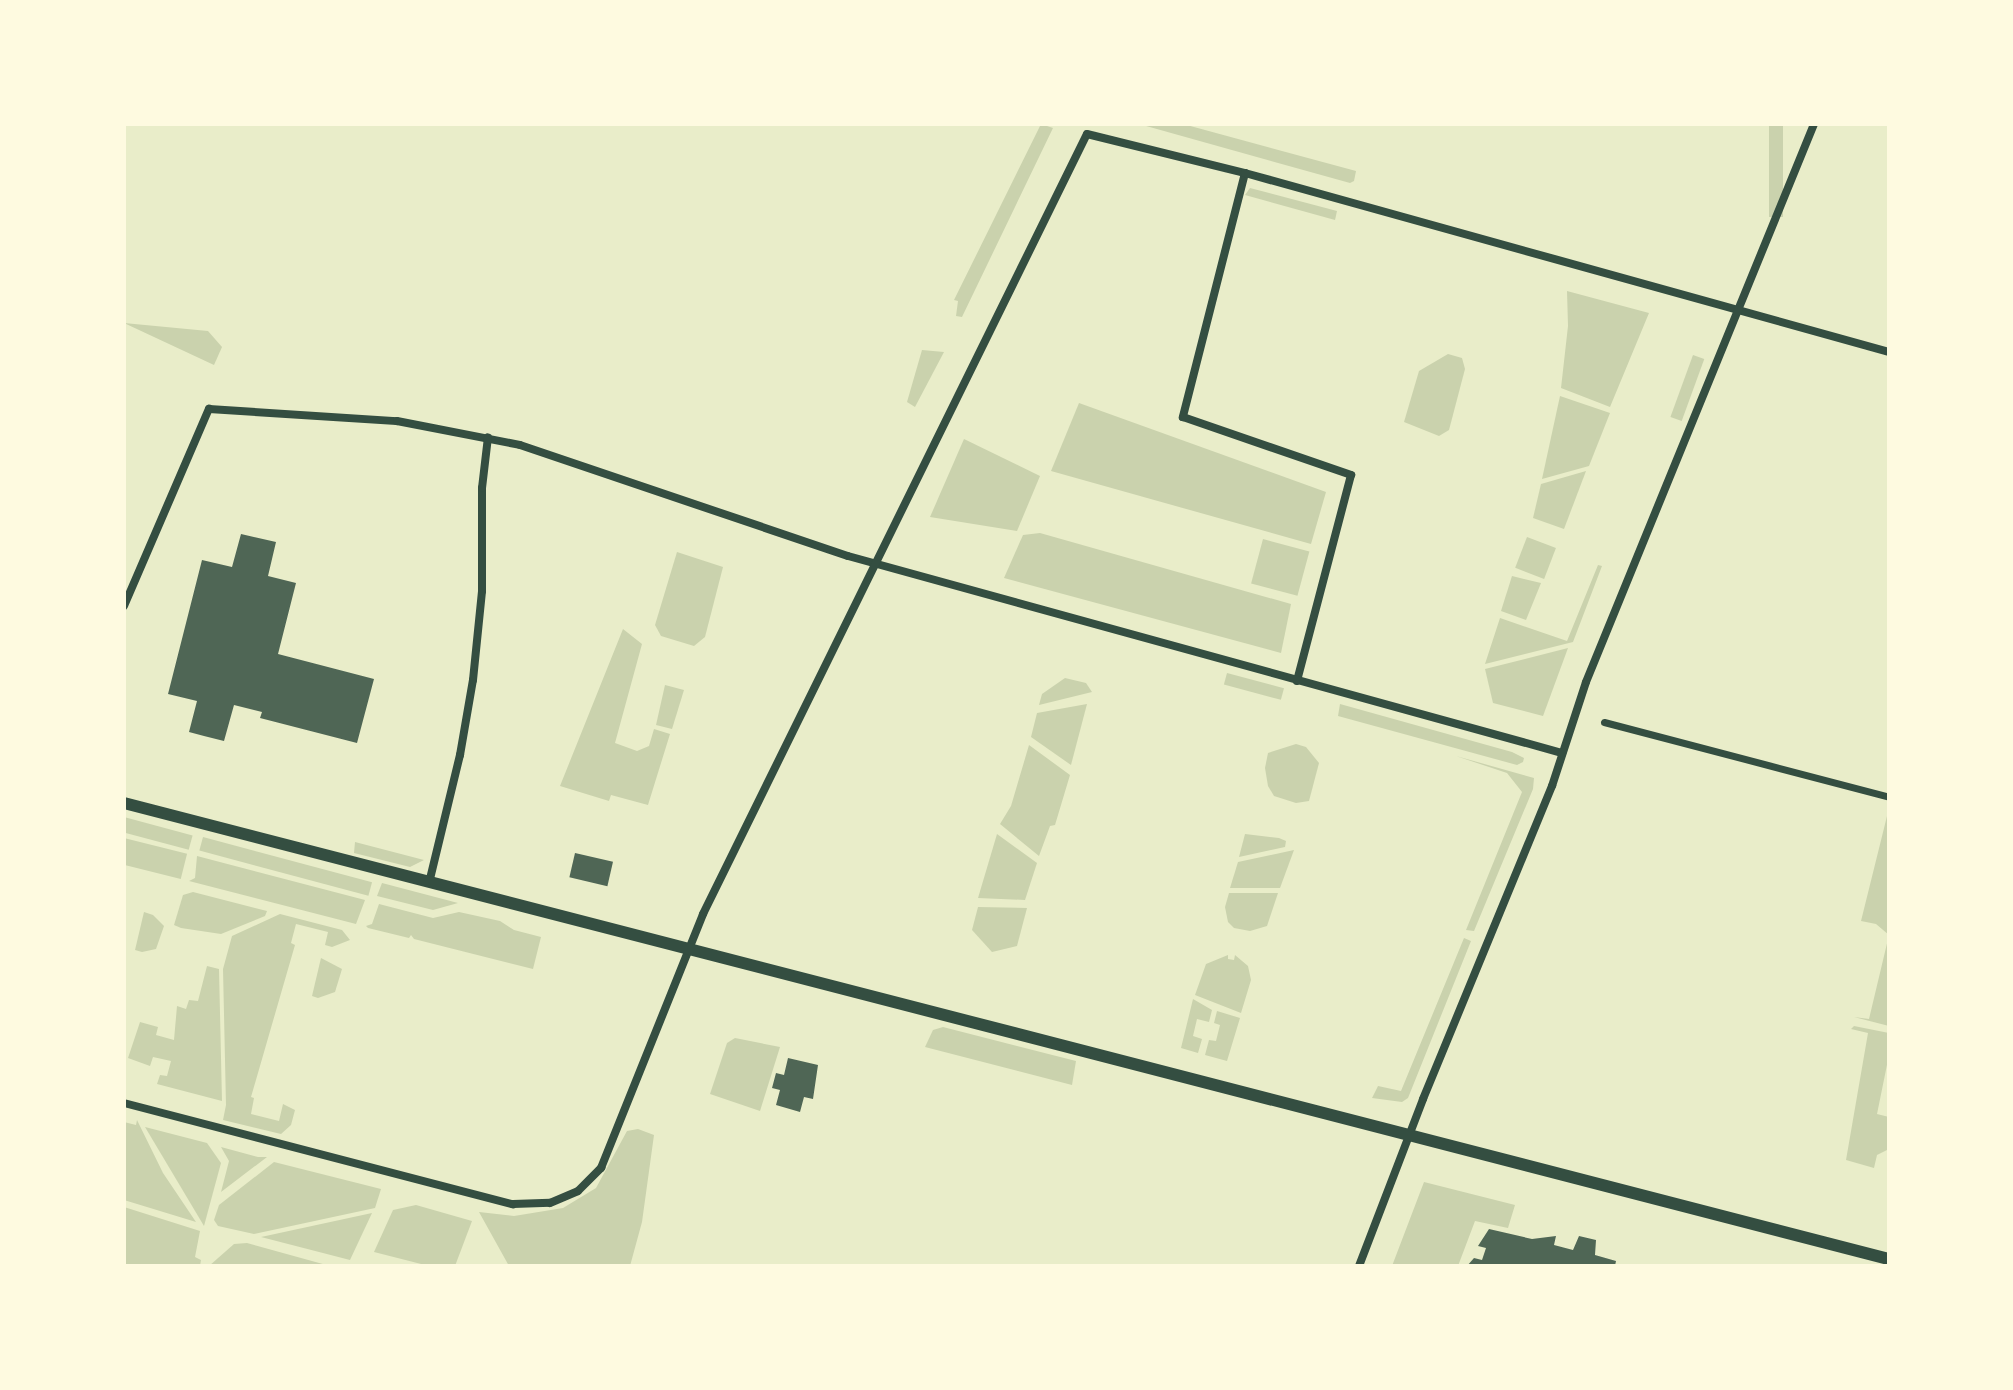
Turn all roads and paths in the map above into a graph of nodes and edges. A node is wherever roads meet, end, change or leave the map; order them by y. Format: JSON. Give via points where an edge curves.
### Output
{"nodes":[{"id":1,"x":1814,"y":124,"type":"edge"},
{"id":2,"x":1245,"y":173,"type":"junction"},
{"id":3,"x":1737,"y":310,"type":"junction"},
{"id":4,"x":1889,"y":352,"type":"edge"},
{"id":5,"x":488,"y":437,"type":"junction"},
{"id":6,"x":873,"y":563,"type":"junction"},
{"id":7,"x":124,"y":606,"type":"edge"},
{"id":8,"x":1297,"y":681,"type":"junction"},
{"id":9,"x":1604,"y":722,"type":"dead end"},
{"id":10,"x":1562,"y":753,"type":"junction"},
{"id":11,"x":1889,"y":797,"type":"edge"},
{"id":12,"x":124,"y":803,"type":"edge"},
{"id":13,"x":429,"y":883,"type":"junction"},
{"id":14,"x":689,"y":950,"type":"junction"},
{"id":15,"x":124,"y":1103,"type":"edge"},
{"id":16,"x":1408,"y":1135,"type":"junction"},
{"id":17,"x":1889,"y":1259,"type":"edge"},
{"id":18,"x":1359,"y":1266,"type":"edge"}],
"edges":[{"from":1,"to":3,"type":"street"},
{"from":2,"to":3,"type":"street"},
{"from":2,"to":6,"type":"street","via":[[1087,134]]},
{"from":2,"to":8,"type":"street","via":[[1183,417],[1351,475]]},
{"from":3,"to":4,"type":"street"},
{"from":3,"to":10,"type":"street"},
{"from":5,"to":6,"type":"street"},
{"from":5,"to":7,"type":"street","via":[[397,421],[209,409]]},
{"from":5,"to":13,"type":"street","via":[[478,636],[460,755]]},
{"from":6,"to":8,"type":"street"},
{"from":6,"to":14,"type":"street"},
{"from":8,"to":10,"type":"street"},
{"from":9,"to":11,"type":"street"},
{"from":10,"to":16,"type":"street"},
{"from":12,"to":13,"type":"street"},
{"from":13,"to":14,"type":"street"},
{"from":14,"to":15,"type":"street","via":[[601,1168],[578,1191],[550,1203],[513,1204]]},
{"from":14,"to":16,"type":"street"},
{"from":16,"to":17,"type":"street"},
{"from":16,"to":18,"type":"street"}]}
